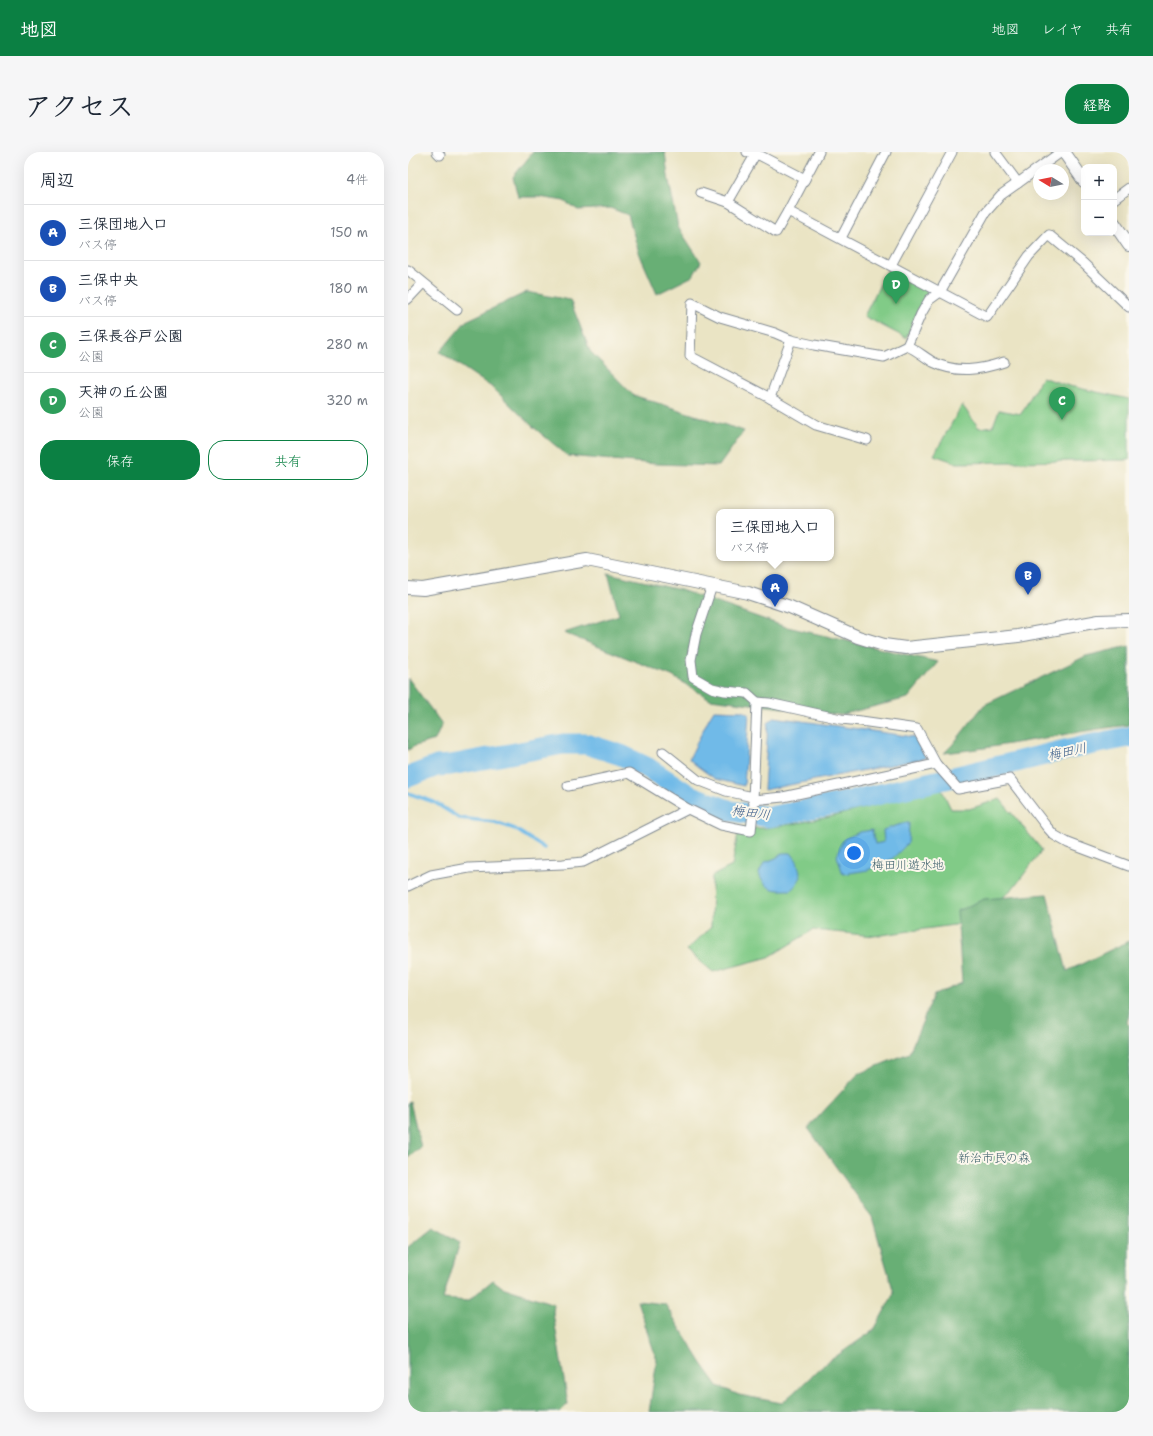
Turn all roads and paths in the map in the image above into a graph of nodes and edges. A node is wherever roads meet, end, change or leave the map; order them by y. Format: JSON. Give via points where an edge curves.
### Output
{"nodes":[{"id":1,"x":819,"y":152,"type":"edge"},
{"id":2,"x":886,"y":152,"type":"edge"},
{"id":3,"x":952,"y":152,"type":"edge"},
{"id":4,"x":995,"y":152,"type":"edge"},
{"id":5,"x":1062,"y":152,"type":"edge"},
{"id":6,"x":751,"y":153,"type":"edge"},
{"id":7,"x":1081,"y":177,"type":"edge"},
{"id":8,"x":805,"y":179,"type":"junction"},
{"id":9,"x":1018,"y":183,"type":"junction"},
{"id":10,"x":1129,"y":188,"type":"edge"},
{"id":11,"x":701,"y":193,"type":"dead end"},
{"id":12,"x":1117,"y":197,"type":"edge"},
{"id":13,"x":728,"y":202,"type":"junction"},
{"id":14,"x":788,"y":210,"type":"junction"},
{"id":15,"x":1117,"y":227,"type":"edge"},
{"id":16,"x":841,"y":238,"type":"junction"},
{"id":17,"x":1129,"y":245,"type":"edge"},
{"id":18,"x":891,"y":265,"type":"junction"},
{"id":19,"x":408,"y":270,"type":"edge"},
{"id":20,"x":423,"y":283,"type":"junction"},
{"id":21,"x":940,"y":292,"type":"junction"},
{"id":22,"x":408,"y":299,"type":"edge"},
{"id":23,"x":1129,"y":307,"type":"edge"},
{"id":24,"x":457,"y":310,"type":"dead end"},
{"id":25,"x":791,"y":340,"type":"junction"},
{"id":26,"x":907,"y":346,"type":"junction"},
{"id":27,"x":1004,"y":362,"type":"dead end"},
{"id":28,"x":770,"y":398,"type":"junction"},
{"id":29,"x":867,"y":440,"type":"dead end"},
{"id":30,"x":712,"y":586,"type":"junction"},
{"id":31,"x":408,"y":588,"type":"edge"},
{"id":32,"x":1129,"y":620,"type":"edge"},
{"id":33,"x":757,"y":702,"type":"junction"},
{"id":34,"x":663,"y":752,"type":"dead end"},
{"id":35,"x":936,"y":765,"type":"junction"},
{"id":36,"x":568,"y":786,"type":"dead end"},
{"id":37,"x":753,"y":800,"type":"junction"},
{"id":38,"x":688,"y":809,"type":"junction"},
{"id":39,"x":1129,"y":866,"type":"edge"},
{"id":40,"x":408,"y":886,"type":"edge"}],
"edges":[{"from":1,"to":8,"type":"street"},
{"from":2,"to":16,"type":"street"},
{"from":3,"to":18,"type":"street"},
{"from":4,"to":9,"type":"street"},
{"from":5,"to":7,"type":"street"},
{"from":5,"to":9,"type":"street"},
{"from":6,"to":8,"type":"street"},
{"from":6,"to":13,"type":"street"},
{"from":8,"to":14,"type":"street"},
{"from":9,"to":21,"type":"street","via":[[1001,195],[985,213]]},
{"from":10,"to":12,"type":"street"},
{"from":11,"to":13,"type":"street"},
{"from":13,"to":14,"type":"street","via":[[776,232]]},
{"from":14,"to":16,"type":"street"},
{"from":15,"to":17,"type":"street"},
{"from":16,"to":18,"type":"street"},
{"from":18,"to":21,"type":"street"},
{"from":19,"to":20,"type":"street"},
{"from":20,"to":22,"type":"street"},
{"from":20,"to":24,"type":"street"},
{"from":21,"to":23,"type":"street","via":[[987,317],[1029,256],[1049,235]]},
{"from":21,"to":26,"type":"street","via":[[929,300]]},
{"from":25,"to":26,"type":"street","via":[[884,357]]},
{"from":25,"to":28,"type":"street"},
{"from":25,"to":28,"type":"street","via":[[720,317],[692,303],[690,356]]},
{"from":26,"to":27,"type":"street","via":[[932,362],[946,367],[967,370],[986,368]]},
{"from":28,"to":29,"type":"street","via":[[816,426]]},
{"from":30,"to":31,"type":"street","via":[[587,560],[423,589]]},
{"from":30,"to":32,"type":"street","via":[[748,593],[790,607],[858,637],[906,648],[1018,636],[1099,620]]},
{"from":30,"to":33,"type":"street","via":[[693,647],[691,660],[694,677],[712,688],[746,693]]},
{"from":33,"to":35,"type":"street","via":[[769,702],[841,719],[917,729]]},
{"from":33,"to":37,"type":"street"},
{"from":34,"to":37,"type":"street","via":[[698,780]]},
{"from":35,"to":37,"type":"street","via":[[783,797]]},
{"from":35,"to":39,"type":"street","via":[[958,788],[1010,779],[1054,835],[1068,843]]},
{"from":36,"to":38,"type":"street","via":[[629,773]]},
{"from":37,"to":38,"type":"street","via":[[751,831],[721,825]]},
{"from":38,"to":40,"type":"street","via":[[583,862],[469,868],[431,876]]}]}
